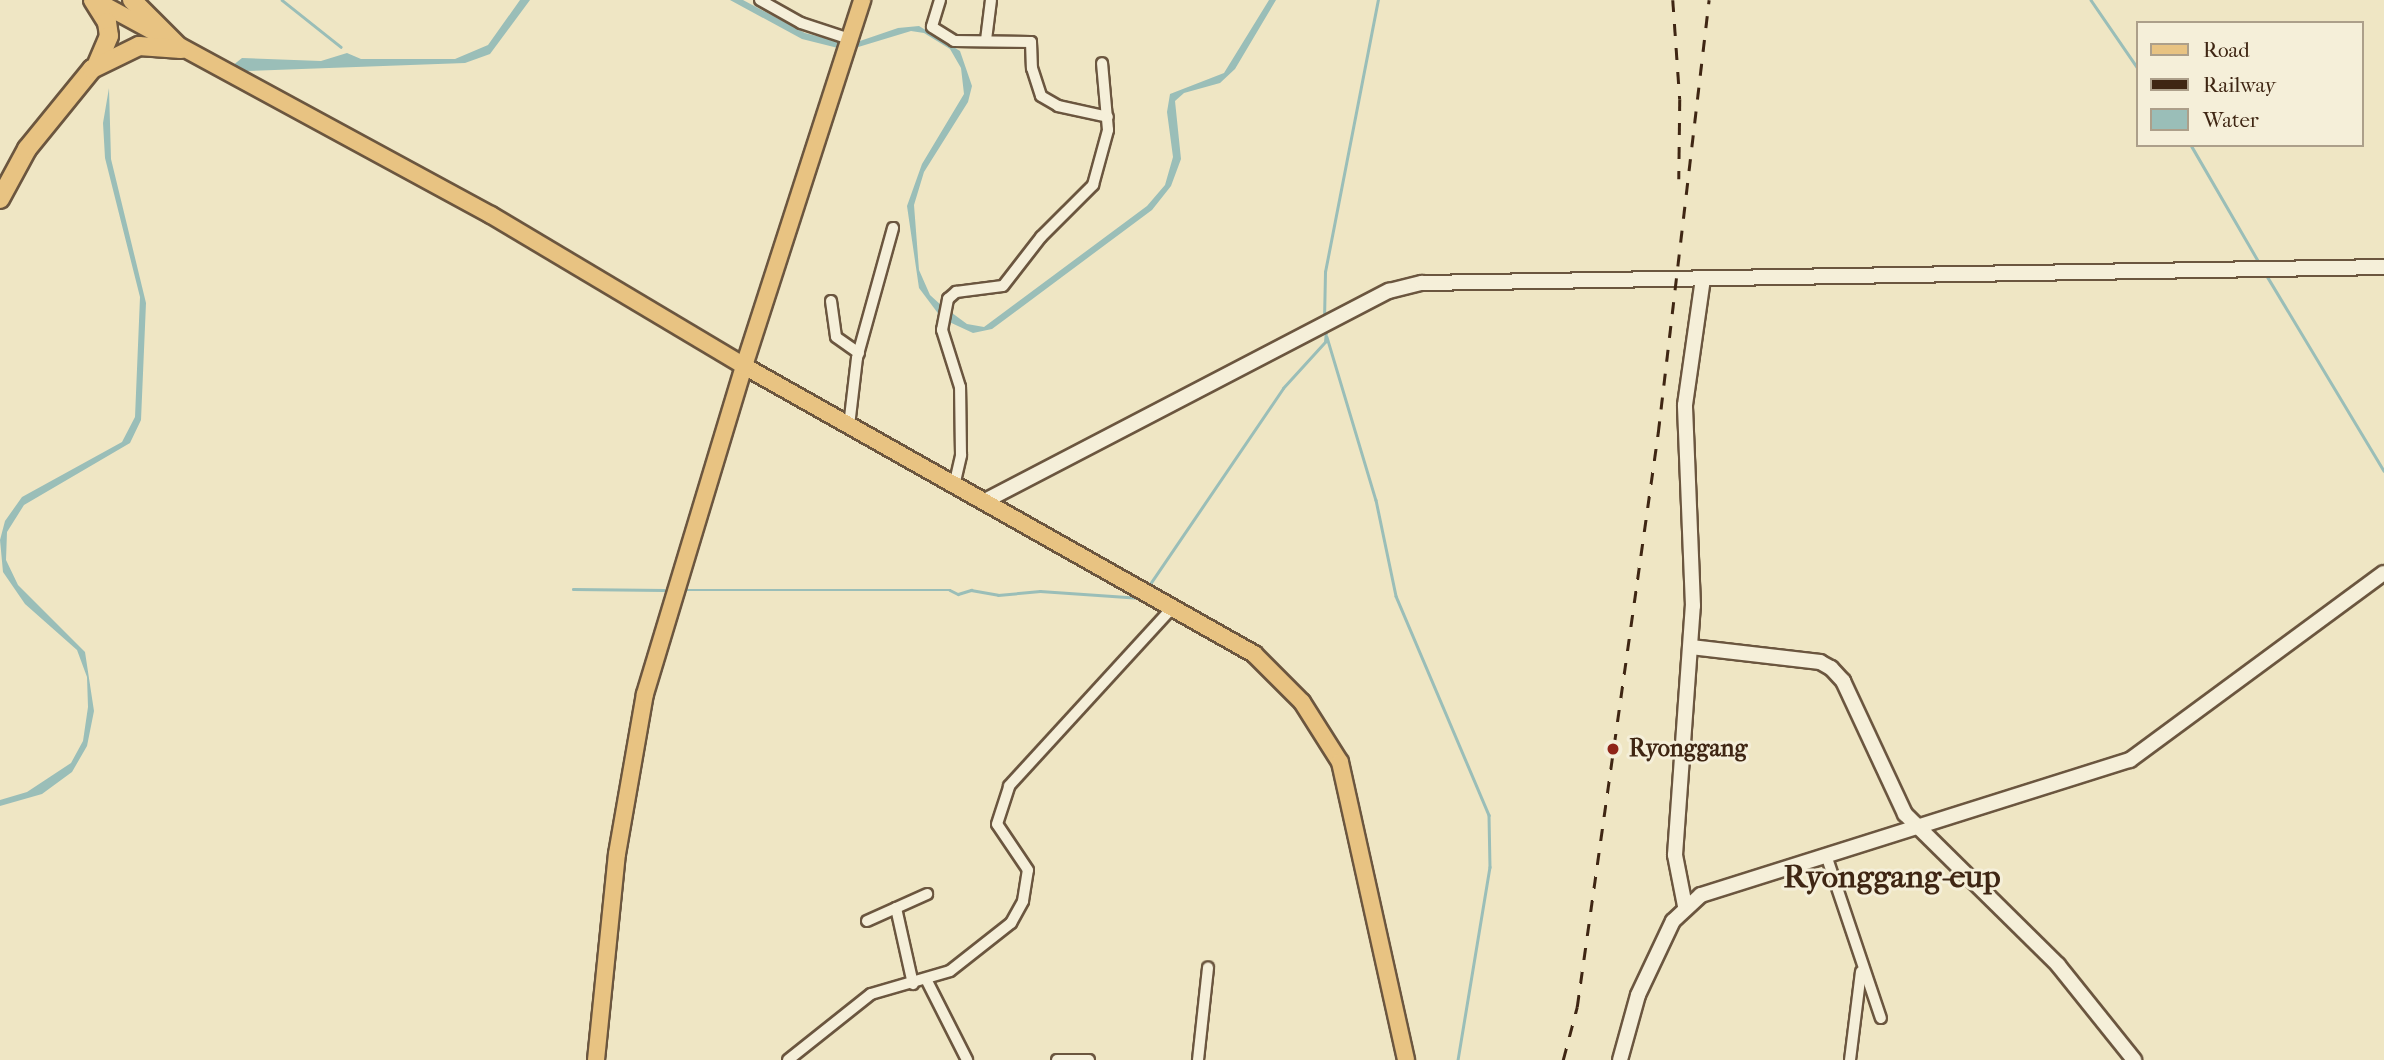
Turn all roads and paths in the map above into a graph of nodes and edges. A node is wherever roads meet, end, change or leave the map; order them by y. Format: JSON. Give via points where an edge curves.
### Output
{"nodes":[{"id":1,"x":94,"y":0,"type":"edge"},
{"id":2,"x":132,"y":0,"type":"edge"},
{"id":3,"x":760,"y":0,"type":"edge"},
{"id":4,"x":862,"y":0,"type":"edge"},
{"id":5,"x":940,"y":0,"type":"edge"},
{"id":6,"x":990,"y":0,"type":"edge"},
{"id":7,"x":986,"y":40,"type":"junction"},
{"id":8,"x":848,"y":45,"type":"junction"},
{"id":9,"x":181,"y":49,"type":"junction"},
{"id":10,"x":1102,"y":62,"type":"dead end"},
{"id":11,"x":92,"y":69,"type":"junction"},
{"id":12,"x":1108,"y":117,"type":"junction"},
{"id":13,"x":0,"y":200,"type":"edge"},
{"id":14,"x":893,"y":228,"type":"dead end"},
{"id":15,"x":2384,"y":267,"type":"edge"},
{"id":16,"x":1703,"y":279,"type":"junction"},
{"id":17,"x":831,"y":301,"type":"dead end"},
{"id":18,"x":859,"y":353,"type":"junction"},
{"id":19,"x":744,"y":366,"type":"junction"},
{"id":20,"x":849,"y":426,"type":"junction"},
{"id":21,"x":954,"y":486,"type":"junction"},
{"id":22,"x":983,"y":502,"type":"junction"},
{"id":23,"x":2384,"y":573,"type":"edge"},
{"id":24,"x":1172,"y":608,"type":"junction"},
{"id":25,"x":1691,"y":647,"type":"junction"},
{"id":26,"x":1917,"y":827,"type":"junction"},
{"id":27,"x":1826,"y":855,"type":"junction"},
{"id":28,"x":927,"y":894,"type":"dead end"},
{"id":29,"x":1685,"y":906,"type":"junction"},
{"id":30,"x":896,"y":908,"type":"junction"},
{"id":31,"x":867,"y":921,"type":"dead end"},
{"id":32,"x":1208,"y":968,"type":"dead end"},
{"id":33,"x":1862,"y":968,"type":"junction"},
{"id":34,"x":927,"y":981,"type":"junction"},
{"id":35,"x":913,"y":984,"type":"junction"},
{"id":36,"x":1881,"y":1018,"type":"dead end"},
{"id":37,"x":596,"y":1060,"type":"edge"},
{"id":38,"x":788,"y":1060,"type":"edge"},
{"id":39,"x":967,"y":1060,"type":"edge"},
{"id":40,"x":1057,"y":1060,"type":"edge"},
{"id":41,"x":1089,"y":1060,"type":"edge"},
{"id":42,"x":1198,"y":1060,"type":"edge"},
{"id":43,"x":1406,"y":1060,"type":"edge"},
{"id":44,"x":1620,"y":1060,"type":"edge"},
{"id":45,"x":1850,"y":1060,"type":"edge"},
{"id":46,"x":2134,"y":1060,"type":"edge"}],
"edges":[{"from":1,"to":9,"type":"main road"},
{"from":1,"to":11,"type":"highway","via":[[107,22],[109,36],[101,60]]},
{"from":2,"to":9,"type":"highway"},
{"from":3,"to":8,"type":"street"},
{"from":4,"to":8,"type":"main road"},
{"from":5,"to":7,"type":"street","via":[[932,27],[954,41]]},
{"from":6,"to":7,"type":"street"},
{"from":7,"to":12,"type":"street","via":[[1031,42],[1032,68],[1041,96],[1058,106]]},
{"from":8,"to":19,"type":"main road"},
{"from":9,"to":11,"type":"highway","via":[[139,47]]},
{"from":9,"to":19,"type":"main road","via":[[491,215]]},
{"from":10,"to":12,"type":"street"},
{"from":11,"to":13,"type":"highway","via":[[33,139]]},
{"from":12,"to":21,"type":"street","via":[[1097,175],[1088,190],[1054,222],[1003,286],[956,292],[945,307],[942,320],[960,387],[961,455]]},
{"from":14,"to":18,"type":"street"},
{"from":15,"to":16,"type":"street"},
{"from":16,"to":22,"type":"street","via":[[1422,283],[1389,291]]},
{"from":16,"to":25,"type":"street","via":[[1685,405]]},
{"from":17,"to":18,"type":"street","via":[[836,337]]},
{"from":18,"to":20,"type":"street"},
{"from":19,"to":20,"type":"main road"},
{"from":19,"to":37,"type":"main road","via":[[645,694],[620,833]]},
{"from":20,"to":21,"type":"main road"},
{"from":21,"to":22,"type":"main road"},
{"from":22,"to":24,"type":"main road"},
{"from":23,"to":26,"type":"street","via":[[2130,761]]},
{"from":24,"to":34,"type":"street","via":[[1009,786],[997,824],[1028,870],[1017,916],[959,965]]},
{"from":24,"to":43,"type":"main road","via":[[1254,654],[1276,672],[1302,702],[1340,762]]},
{"from":25,"to":26,"type":"street","via":[[1820,662],[1831,668],[1843,681],[1905,814]]},
{"from":25,"to":29,"type":"street","via":[[1675,855]]},
{"from":26,"to":27,"type":"street"},
{"from":26,"to":46,"type":"street","via":[[2058,965]]},
{"from":27,"to":29,"type":"street","via":[[1701,895]]},
{"from":27,"to":33,"type":"street"},
{"from":28,"to":30,"type":"street"},
{"from":29,"to":44,"type":"street","via":[[1638,995]]},
{"from":30,"to":31,"type":"street"},
{"from":30,"to":35,"type":"street"},
{"from":32,"to":42,"type":"street"},
{"from":33,"to":36,"type":"street"},
{"from":33,"to":45,"type":"street"},
{"from":34,"to":35,"type":"street"},
{"from":34,"to":39,"type":"street"},
{"from":35,"to":38,"type":"street","via":[[871,994]]},
{"from":40,"to":41,"type":"street"}]}
